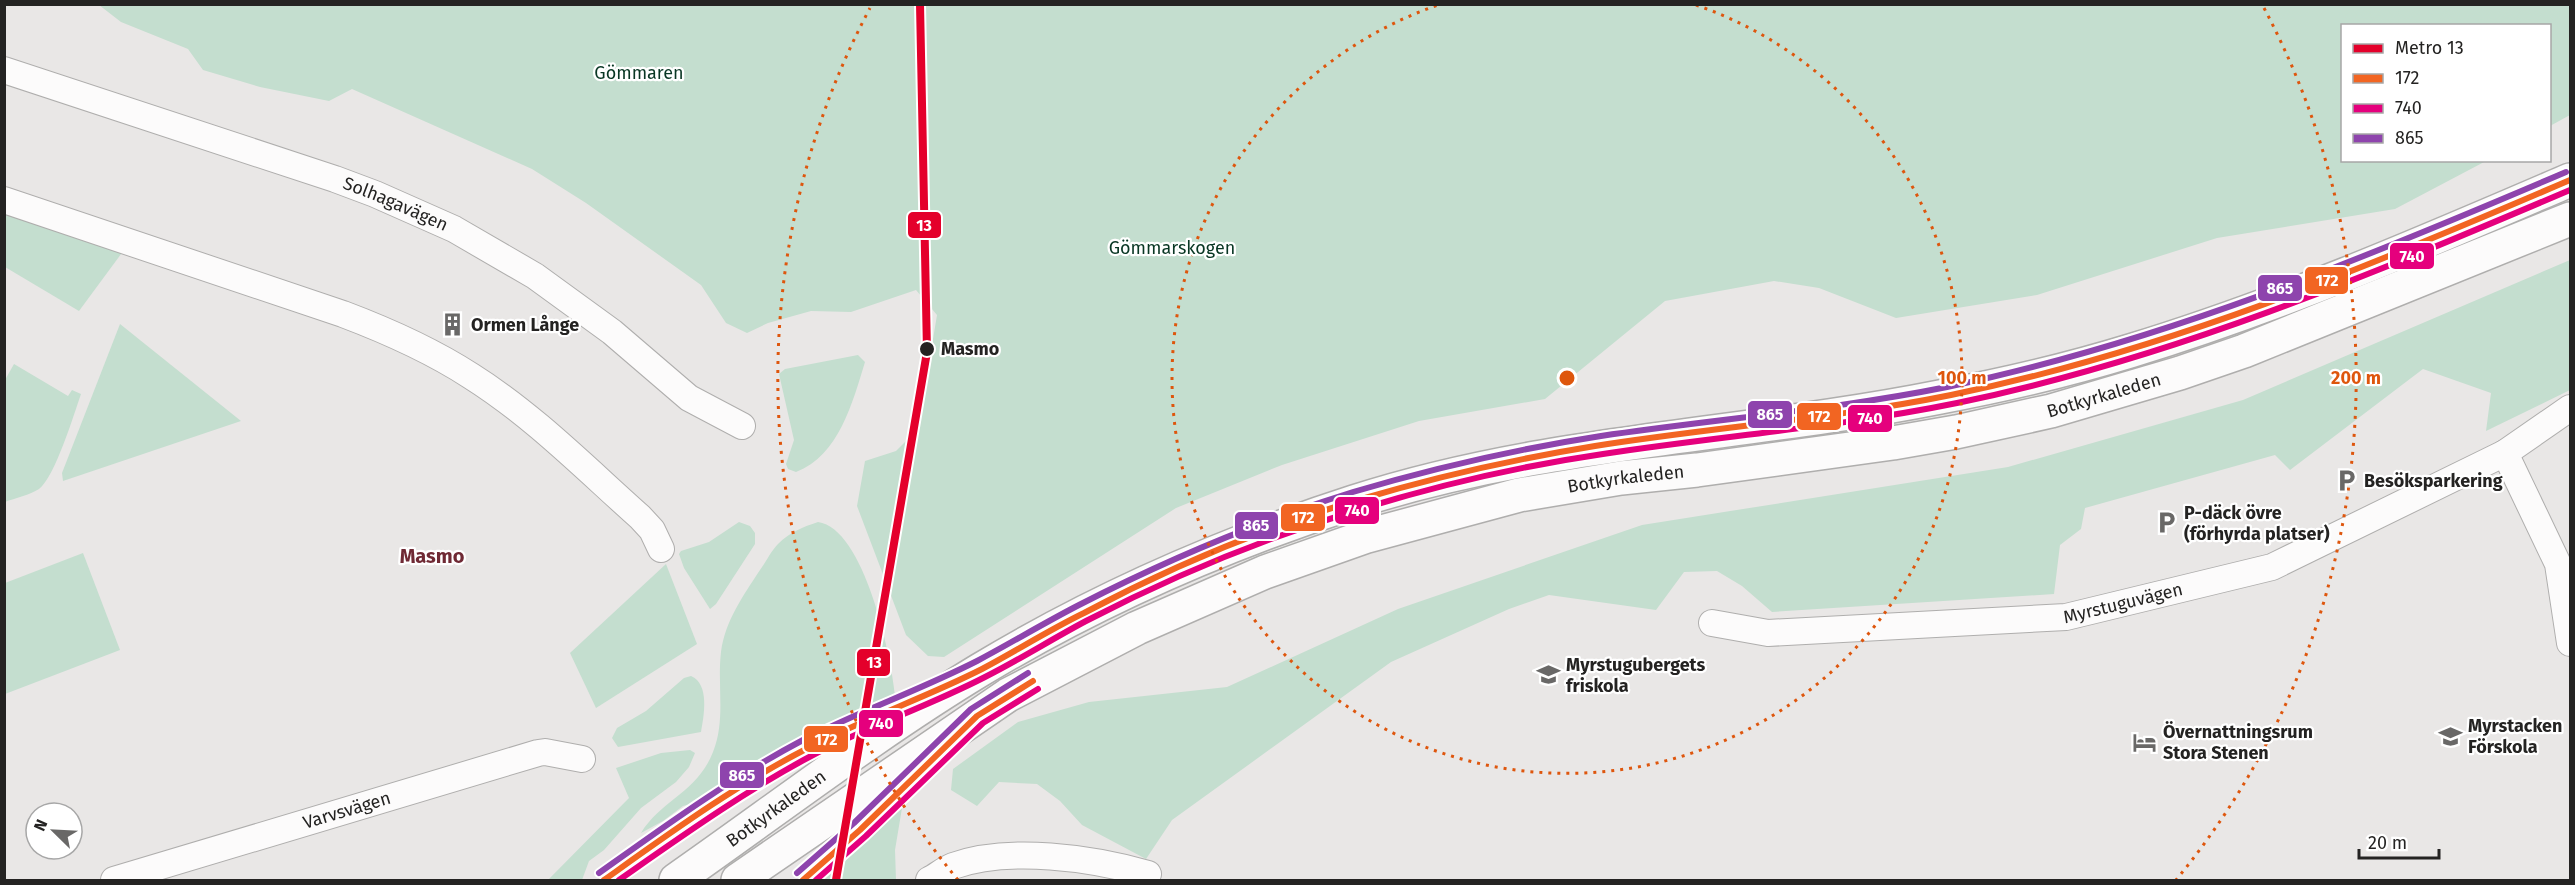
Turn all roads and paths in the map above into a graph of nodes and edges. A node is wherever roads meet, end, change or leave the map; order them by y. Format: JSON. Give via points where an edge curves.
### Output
{"nodes":[{"id":1,"x":4,"y":70,"type":"edge"},
{"id":2,"x":2571,"y":180,"type":"edge"},
{"id":3,"x":4,"y":200,"type":"edge"},
{"id":4,"x":2571,"y":219,"type":"edge"},
{"id":5,"x":2571,"y":408,"type":"edge"},
{"id":6,"x":742,"y":426,"type":"dead end"},
{"id":7,"x":2505,"y":453,"type":"junction"},
{"id":8,"x":661,"y":549,"type":"dead end"},
{"id":9,"x":1712,"y":623,"type":"dead end"},
{"id":10,"x":2571,"y":643,"type":"edge"},
{"id":11,"x":582,"y":759,"type":"dead end"},
{"id":12,"x":1148,"y":874,"type":"dead end"},
{"id":13,"x":114,"y":880,"type":"edge"},
{"id":14,"x":676,"y":880,"type":"edge"},
{"id":15,"x":738,"y":880,"type":"edge"},
{"id":16,"x":929,"y":880,"type":"edge"}],
"edges":[{"from":1,"to":6,"type":"street","name":"Solhagavägen","via":[[335,179],[454,229],[535,276],[612,332],[689,398]]},
{"from":2,"to":14,"type":"main road","name":"Botkyrkaleden","via":[[2300,292],[2097,361],[1866,411],[1592,447],[1499,465],[1385,492],[1250,539],[1118,596],[980,670]]},
{"from":3,"to":8,"type":"street","via":[[343,314],[427,351],[472,376],[514,407],[640,517]]},
{"from":4,"to":15,"type":"main road","name":"Botkyrkaleden","via":[[2244,351],[2051,411],[1893,443],[1519,495],[1367,536],[1265,572],[1137,628],[1008,695]]},
{"from":5,"to":7,"type":"street","name":"Myrstuguvägen"},
{"from":7,"to":9,"type":"street","name":"Myrstuguvägen","via":[[2272,567],[2066,617],[1768,633]]},
{"from":7,"to":10,"type":"street","via":[[2558,564]]},
{"from":11,"to":13,"type":"street","name":"Varvsvägen","via":[[537,753]]},
{"from":12,"to":16,"type":"street","via":[[1076,858],[991,857],[952,867]]}]}
